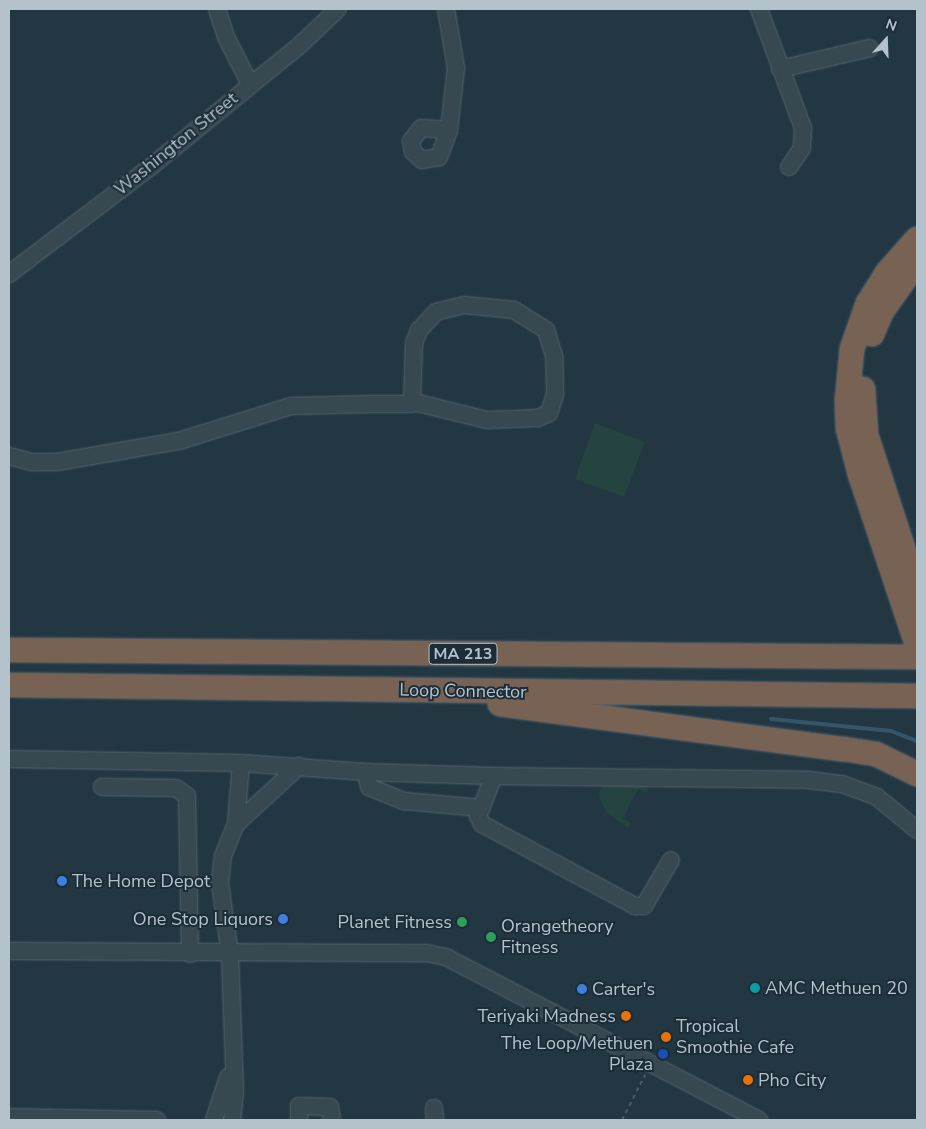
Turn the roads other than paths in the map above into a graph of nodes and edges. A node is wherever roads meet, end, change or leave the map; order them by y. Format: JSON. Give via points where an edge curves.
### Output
{"nodes":[{"id":1,"x":217,"y":9,"type":"edge"},
{"id":2,"x":338,"y":9,"type":"edge"},
{"id":3,"x":446,"y":9,"type":"edge"},
{"id":4,"x":759,"y":9,"type":"edge"},
{"id":5,"x":870,"y":48,"type":"dead end"},
{"id":6,"x":780,"y":69,"type":"junction"},
{"id":7,"x":250,"y":84,"type":"junction"},
{"id":8,"x":449,"y":130,"type":"dead end"},
{"id":9,"x":789,"y":167,"type":"dead end"},
{"id":10,"x":917,"y":239,"type":"edge"},
{"id":11,"x":917,"y":262,"type":"edge"},
{"id":12,"x":9,"y":274,"type":"edge"},
{"id":13,"x":412,"y":404,"type":"junction"},
{"id":14,"x":9,"y":456,"type":"edge"},
{"id":15,"x":917,"y":591,"type":"edge"},
{"id":16,"x":916,"y":646,"type":"edge"},
{"id":17,"x":9,"y":650,"type":"edge"},
{"id":18,"x":9,"y":685,"type":"edge"},
{"id":19,"x":400,"y":691,"type":"junction"},
{"id":20,"x":917,"y":696,"type":"edge"},
{"id":21,"x":9,"y":759,"type":"edge"},
{"id":22,"x":241,"y":763,"type":"junction"},
{"id":23,"x":299,"y":766,"type":"junction"},
{"id":24,"x":366,"y":772,"type":"junction"},
{"id":25,"x":917,"y":774,"type":"edge"},
{"id":26,"x":494,"y":776,"type":"junction"},
{"id":27,"x":102,"y":787,"type":"dead end"},
{"id":28,"x":482,"y":808,"type":"junction"},
{"id":29,"x":236,"y":824,"type":"junction"},
{"id":30,"x":917,"y":830,"type":"edge"},
{"id":31,"x":671,"y":860,"type":"dead end"},
{"id":32,"x":9,"y":951,"type":"edge"},
{"id":33,"x":190,"y":954,"type":"junction"},
{"id":34,"x":230,"y":955,"type":"junction"},
{"id":35,"x":233,"y":1058,"type":"junction"},
{"id":36,"x":331,"y":1114,"type":"edge"},
{"id":37,"x":9,"y":1117,"type":"edge"},
{"id":38,"x":157,"y":1120,"type":"edge"},
{"id":39,"x":214,"y":1120,"type":"edge"},
{"id":40,"x":232,"y":1120,"type":"edge"},
{"id":41,"x":299,"y":1120,"type":"edge"},
{"id":42,"x":759,"y":1120,"type":"edge"}],
"edges":[{"from":1,"to":7,"type":"street","via":[[226,37]]},
{"from":2,"to":7,"type":"street","name":"Washington Street"},
{"from":3,"to":8,"type":"street","via":[[456,68]]},
{"from":4,"to":6,"type":"street"},
{"from":5,"to":6,"type":"street"},
{"from":6,"to":9,"type":"street","via":[[803,133],[802,148]]},
{"from":7,"to":12,"type":"street","name":"Washington Street","via":[[148,169]]},
{"from":10,"to":16,"type":"highway","via":[[887,273],[868,303],[852,349],[847,401],[848,428],[860,474]]},
{"from":11,"to":15,"type":"highway","via":[[900,282],[875,323],[863,381],[863,406],[866,435]]},
{"from":13,"to":13,"type":"street","via":[[487,420],[545,416],[552,406],[556,383],[554,356],[546,330],[514,310],[464,305],[436,312],[419,330],[414,343]]},
{"from":13,"to":14,"type":"street","via":[[291,406],[206,434],[151,446],[57,462],[32,462]]},
{"from":16,"to":17,"type":"highway","name":"Loop Connector","number":"MA 213"},
{"from":18,"to":19,"type":"highway","name":"Loop Connector","number":"MA 213"},
{"from":19,"to":20,"type":"highway","name":"Loop Connector","number":"MA 213"},
{"from":19,"to":25,"type":"highway","via":[[844,748],[876,754]]},
{"from":21,"to":22,"type":"street"},
{"from":22,"to":23,"type":"street"},
{"from":22,"to":29,"type":"street"},
{"from":23,"to":24,"type":"street"},
{"from":23,"to":29,"type":"street"},
{"from":24,"to":26,"type":"street"},
{"from":24,"to":28,"type":"street","via":[[369,787],[404,801]]},
{"from":26,"to":28,"type":"street"},
{"from":26,"to":30,"type":"street","via":[[774,778],[842,784],[877,797],[902,814]]},
{"from":27,"to":33,"type":"street","via":[[176,788],[187,796]]},
{"from":28,"to":31,"type":"street","via":[[478,816],[482,824],[635,906],[644,906]]},
{"from":29,"to":34,"type":"street","via":[[224,856],[220,883]]},
{"from":32,"to":33,"type":"street"},
{"from":33,"to":34,"type":"street"},
{"from":34,"to":35,"type":"street"},
{"from":34,"to":42,"type":"street","via":[[426,953],[446,957]]},
{"from":35,"to":39,"type":"street"},
{"from":35,"to":40,"type":"street"},
{"from":36,"to":41,"type":"street","via":[[299,1106]]},
{"from":37,"to":38,"type":"street"}]}
